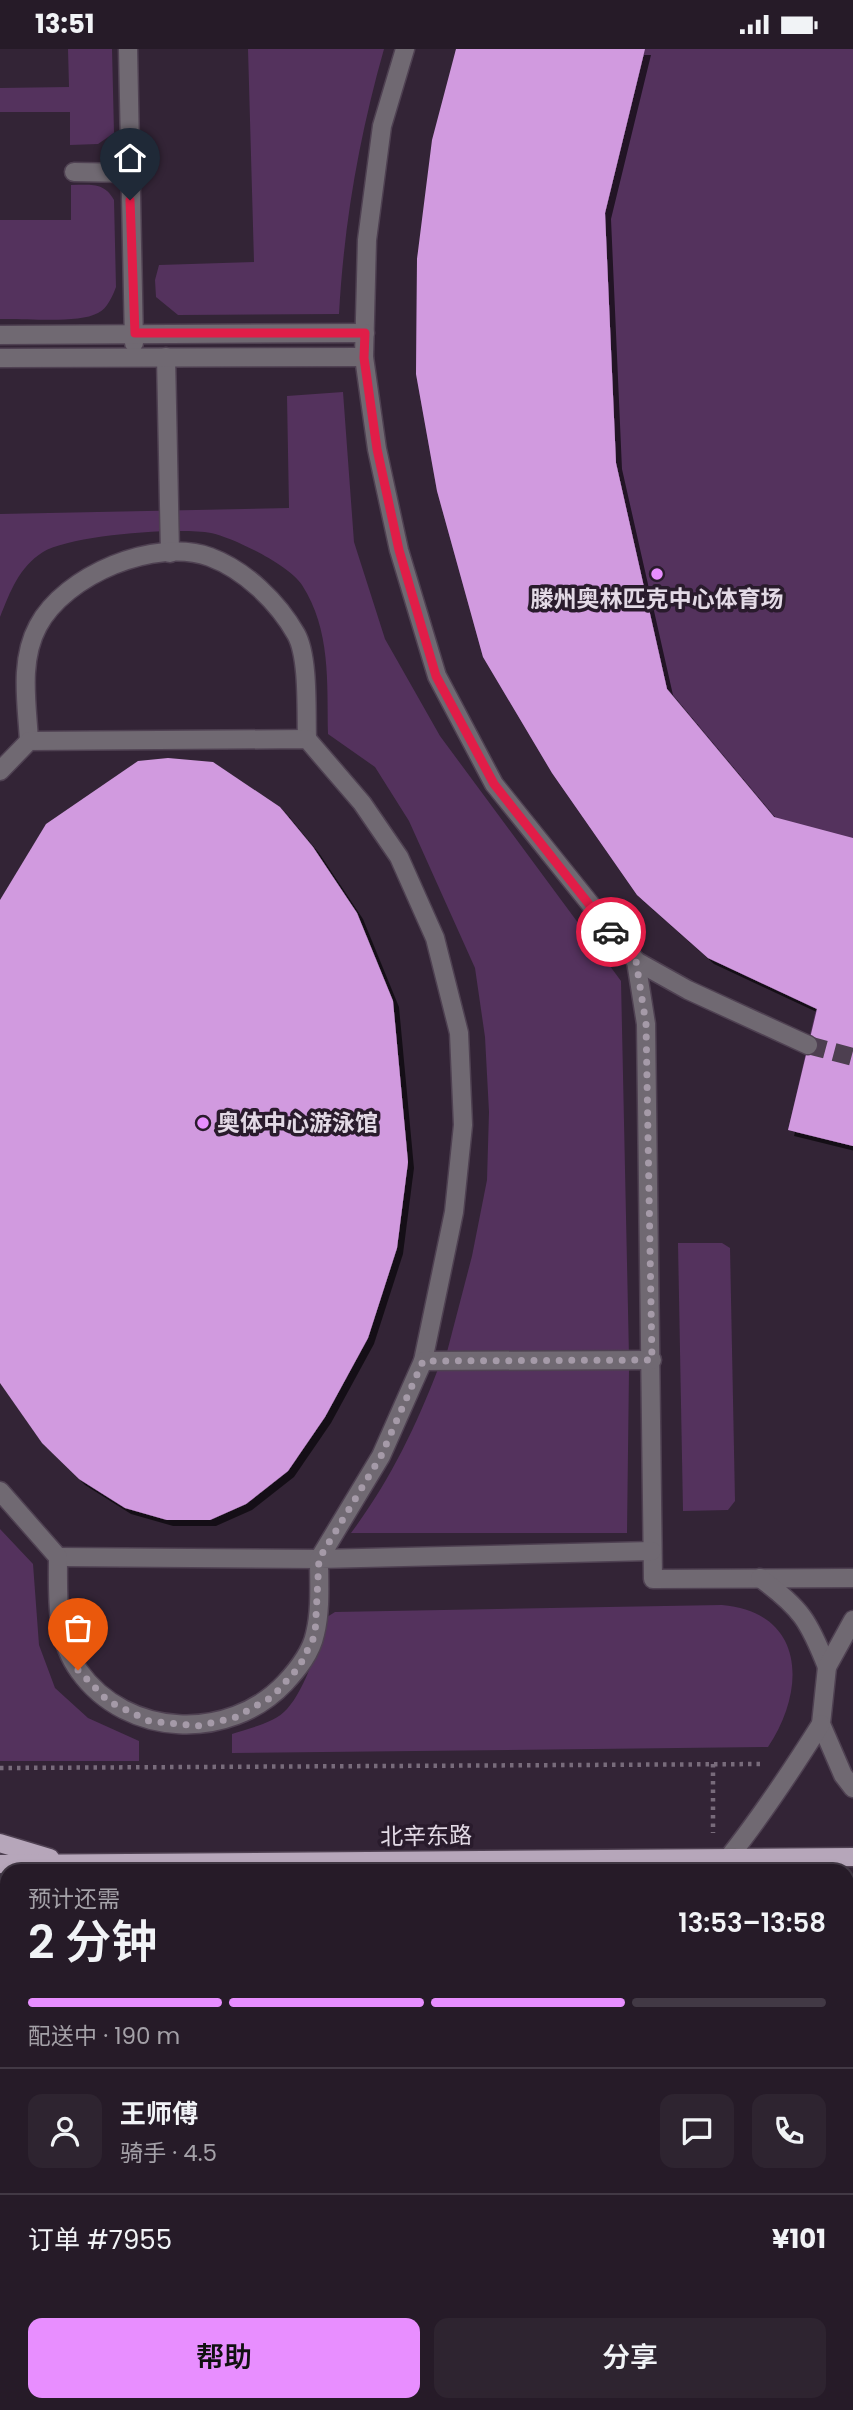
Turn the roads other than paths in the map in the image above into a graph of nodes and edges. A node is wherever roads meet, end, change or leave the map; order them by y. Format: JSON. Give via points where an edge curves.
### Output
{"nodes":[{"id":1,"x":128,"y":49,"type":"edge"},
{"id":2,"x":405,"y":49,"type":"edge"},
{"id":3,"x":74,"y":172,"type":"dead end"},
{"id":4,"x":130,"y":173,"type":"junction"},
{"id":5,"x":135,"y":333,"type":"junction"},
{"id":6,"x":365,"y":333,"type":"junction"},
{"id":7,"x":0,"y":335,"type":"edge"},
{"id":8,"x":166,"y":357,"type":"junction"},
{"id":9,"x":0,"y":358,"type":"edge"},
{"id":10,"x":134,"y":358,"type":"junction"},
{"id":11,"x":364,"y":358,"type":"junction"},
{"id":12,"x":170,"y":553,"type":"junction"},
{"id":13,"x":307,"y":739,"type":"junction"},
{"id":14,"x":29,"y":741,"type":"junction"},
{"id":15,"x":0,"y":771,"type":"edge"},
{"id":16,"x":636,"y":961,"type":"junction"},
{"id":17,"x":808,"y":1045,"type":"tunnel mouth"},
{"id":18,"x":652,"y":1360,"type":"junction"},
{"id":19,"x":423,"y":1361,"type":"junction"},
{"id":20,"x":0,"y":1491,"type":"edge"},
{"id":21,"x":652,"y":1551,"type":"junction"},
{"id":22,"x":58,"y":1557,"type":"junction"},
{"id":23,"x":319,"y":1559,"type":"junction"},
{"id":24,"x":760,"y":1578,"type":"junction"},
{"id":25,"x":853,"y":1578,"type":"edge"},
{"id":26,"x":853,"y":1620,"type":"edge"},
{"id":27,"x":827,"y":1667,"type":"junction"},
{"id":28,"x":821,"y":1724,"type":"junction"},
{"id":29,"x":853,"y":1789,"type":"edge"},
{"id":30,"x":0,"y":1843,"type":"edge"},
{"id":31,"x":721,"y":1857,"type":"junction"},
{"id":32,"x":853,"y":1857,"type":"edge"},
{"id":33,"x":0,"y":1864,"type":"edge"},
{"id":34,"x":70,"y":1864,"type":"junction"}],
"edges":[{"from":1,"to":4,"type":"lane"},
{"from":2,"to":6,"type":"lane","via":[[382,126],[367,240]]},
{"from":3,"to":4,"type":"lane"},
{"from":4,"to":5,"type":"lane"},
{"from":5,"to":6,"type":"lane"},
{"from":5,"to":7,"type":"lane"},
{"from":5,"to":10,"type":"lane"},
{"from":6,"to":11,"type":"lane"},
{"from":8,"to":10,"type":"lane"},
{"from":8,"to":11,"type":"lane"},
{"from":8,"to":12,"type":"lane"},
{"from":9,"to":10,"type":"lane"},
{"from":11,"to":16,"type":"lane","via":[[377,449],[399,550],[436,676],[494,784]]},
{"from":12,"to":13,"type":"lane","via":[[208,556],[242,574],[274,603],[298,636]]},
{"from":12,"to":14,"type":"lane","via":[[133,558],[96,572],[60,596],[45,616],[25,667]]},
{"from":13,"to":14,"type":"lane"},
{"from":13,"to":19,"type":"lane","via":[[362,803],[399,857],[435,938],[459,1033],[463,1125],[454,1212]]},
{"from":14,"to":15,"type":"lane"},
{"from":16,"to":17,"type":"lane","via":[[688,991]]},
{"from":16,"to":18,"type":"lane","via":[[646,1024]]},
{"from":18,"to":19,"type":"lane"},
{"from":18,"to":21,"type":"lane"},
{"from":19,"to":23,"type":"lane","via":[[381,1456]]},
{"from":20,"to":22,"type":"lane"},
{"from":21,"to":23,"type":"lane"},
{"from":21,"to":24,"type":"lane","via":[[653,1579]]},
{"from":22,"to":23,"type":"lane"},
{"from":22,"to":23,"type":"lane","via":[[57,1604],[78,1670],[108,1701],[149,1721],[197,1726],[234,1718],[272,1697],[299,1667],[315,1635]]},
{"from":24,"to":25,"type":"lane"},
{"from":24,"to":27,"type":"lane","via":[[797,1607],[812,1629]]},
{"from":26,"to":27,"type":"lane"},
{"from":27,"to":28,"type":"lane"},
{"from":28,"to":29,"type":"lane"},
{"from":28,"to":31,"type":"lane","via":[[780,1791]]},
{"from":30,"to":34,"type":"main road"},
{"from":31,"to":32,"type":"main road","name":"北辛东路"},
{"from":31,"to":34,"type":"main road","name":"北辛东路"},
{"from":33,"to":34,"type":"main road","name":"北辛东路"}]}
